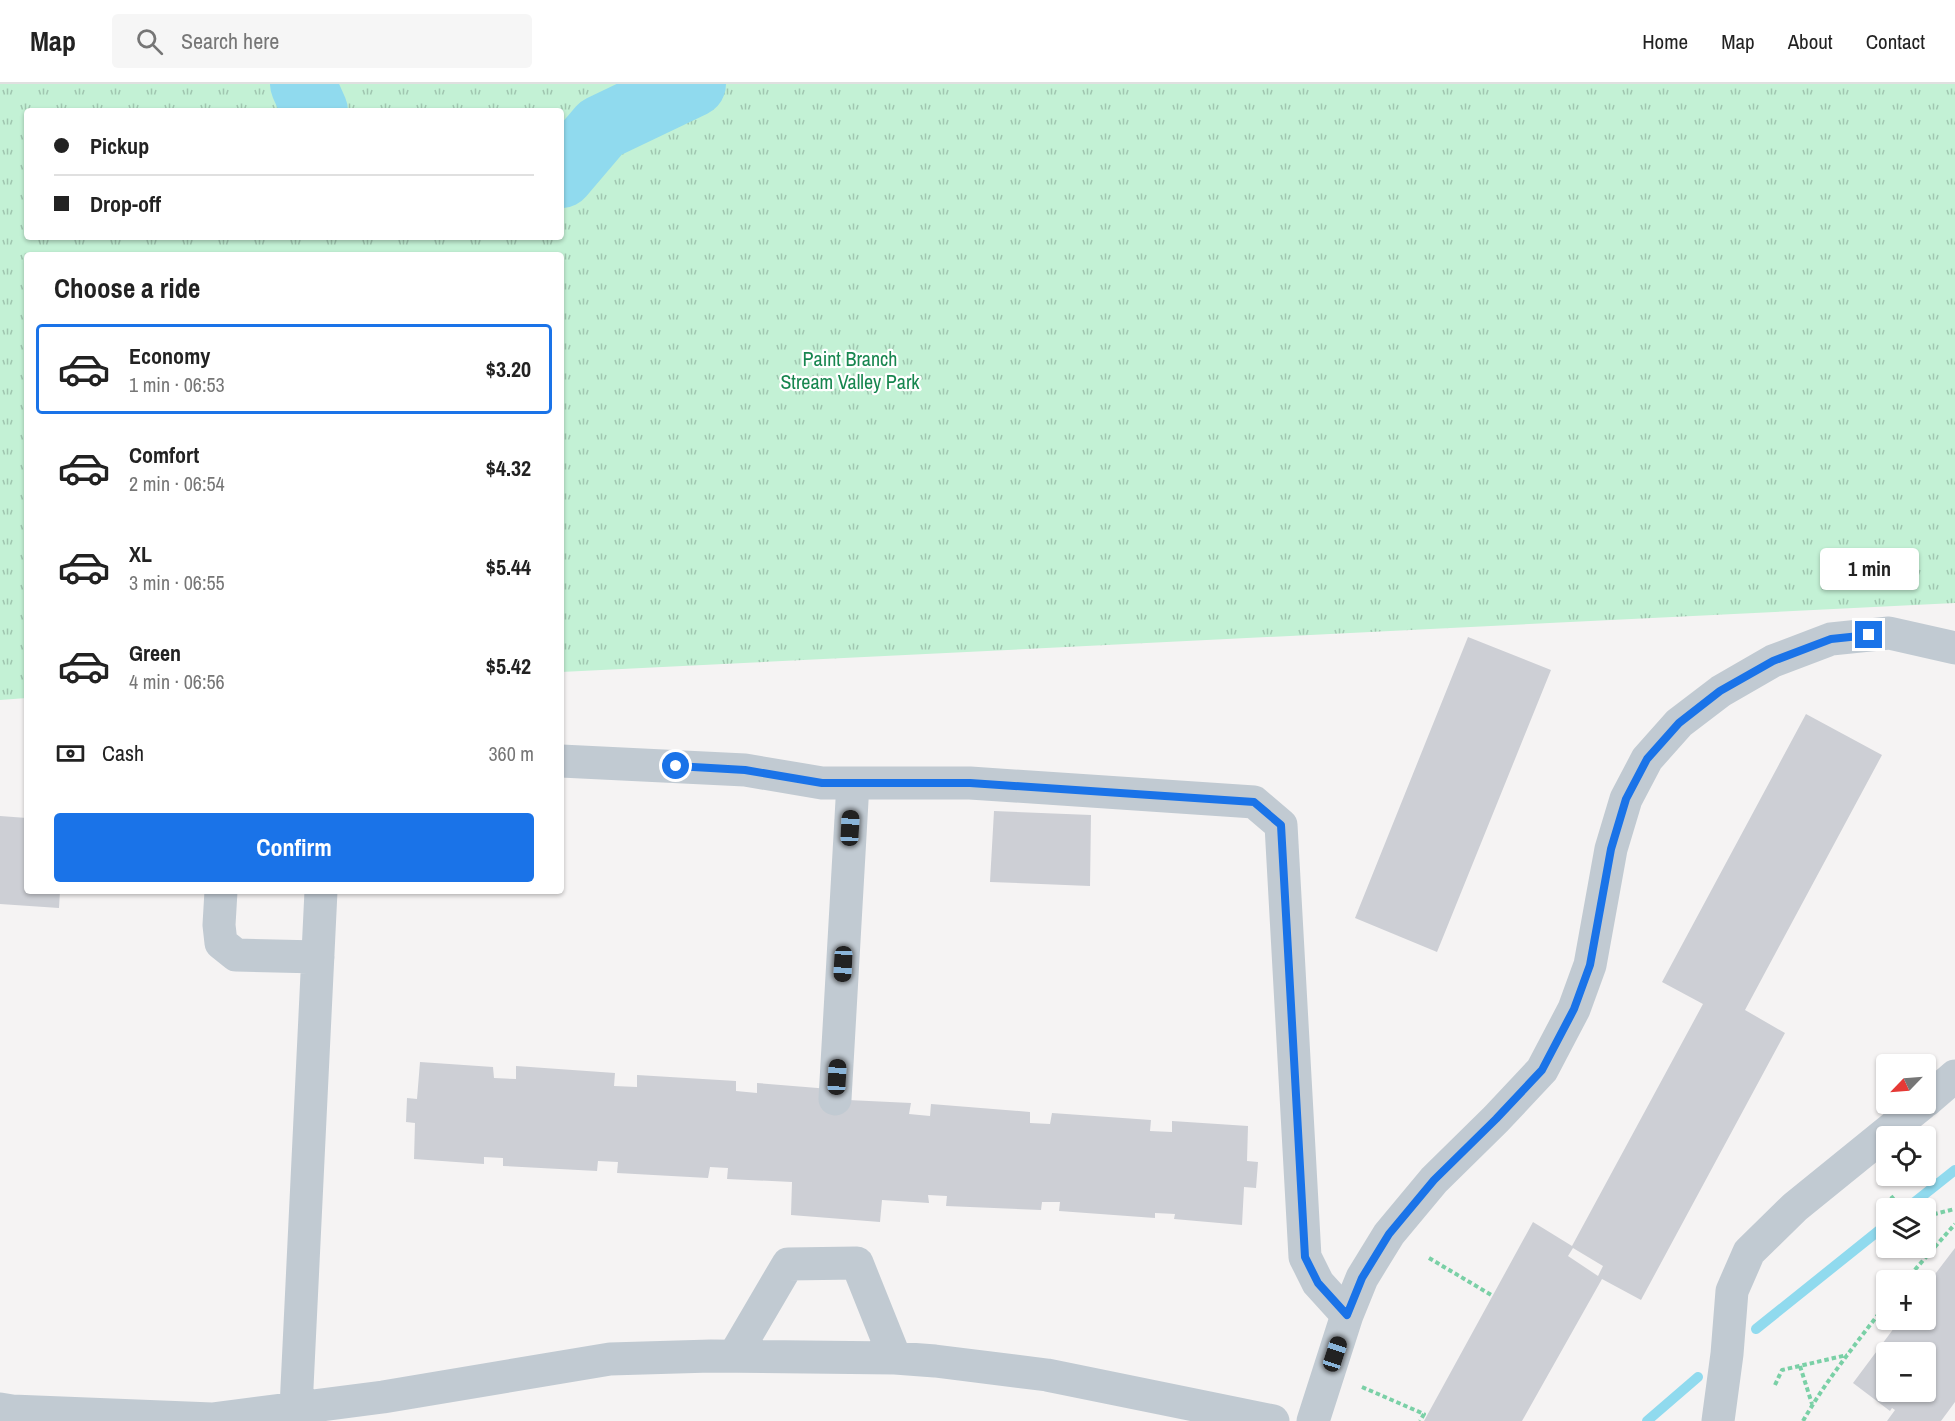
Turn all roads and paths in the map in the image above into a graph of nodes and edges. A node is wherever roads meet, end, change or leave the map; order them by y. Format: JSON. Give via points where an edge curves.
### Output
{"nodes":[{"id":1,"x":1955,"y":648,"type":"edge"},
{"id":2,"x":564,"y":761,"type":"edge"},
{"id":3,"x":853,"y":783,"type":"junction"},
{"id":4,"x":221,"y":894,"type":"edge"},
{"id":5,"x":321,"y":894,"type":"edge"},
{"id":6,"x":318,"y":957,"type":"junction"},
{"id":7,"x":1955,"y":1076,"type":"edge"},
{"id":8,"x":1936,"y":1092,"type":"edge"},
{"id":9,"x":836,"y":1099,"type":"dead end"},
{"id":10,"x":1910,"y":1114,"type":"edge"},
{"id":11,"x":1955,"y":1209,"type":"edge"},
{"id":12,"x":1936,"y":1214,"type":"edge"},
{"id":13,"x":1955,"y":1224,"type":"edge"},
{"id":14,"x":1936,"y":1245,"type":"edge"},
{"id":15,"x":1429,"y":1258,"type":"dead end"},
{"id":16,"x":1924,"y":1258,"type":"edge"},
{"id":17,"x":1914,"y":1270,"type":"edge"},
{"id":18,"x":1493,"y":1296,"type":"dead end"},
{"id":19,"x":1347,"y":1315,"type":"junction"},
{"id":20,"x":1876,"y":1317,"type":"edge"},
{"id":21,"x":1847,"y":1355,"type":"junction"},
{"id":22,"x":734,"y":1356,"type":"junction"},
{"id":23,"x":895,"y":1358,"type":"junction"},
{"id":24,"x":1800,"y":1366,"type":"junction"},
{"id":25,"x":1353,"y":1383,"type":"dead end"},
{"id":26,"x":1775,"y":1385,"type":"dead end"},
{"id":27,"x":1812,"y":1404,"type":"junction"},
{"id":28,"x":296,"y":1408,"type":"junction"},
{"id":29,"x":0,"y":1409,"type":"edge"},
{"id":30,"x":1273,"y":1421,"type":"edge"},
{"id":31,"x":1313,"y":1421,"type":"edge"},
{"id":32,"x":1420,"y":1421,"type":"edge"},
{"id":33,"x":1718,"y":1421,"type":"edge"},
{"id":34,"x":1803,"y":1421,"type":"edge"}],
"edges":[{"from":1,"to":19,"type":"lane","via":[[1888,633],[1831,639],[1773,661],[1720,691],[1679,723],[1647,759],[1626,799],[1611,849],[1590,965],[1574,1009],[1542,1070],[1434,1180],[1389,1234],[1362,1278]]},
{"from":2,"to":3,"type":"lane","via":[[745,770],[822,783]]},
{"from":3,"to":9,"type":"lane"},
{"from":3,"to":19,"type":"lane","via":[[970,783],[1254,802],[1281,825],[1305,1257],[1318,1283]]},
{"from":4,"to":6,"type":"lane","via":[[221,943],[236,955]]},
{"from":5,"to":6,"type":"lane"},
{"from":6,"to":28,"type":"lane"},
{"from":7,"to":8,"type":"lane"},
{"from":10,"to":33,"type":"lane","via":[[1795,1207],[1749,1252],[1732,1291]]},
{"from":11,"to":12,"type":"path"},
{"from":13,"to":14,"type":"path"},
{"from":15,"to":18,"type":"path"},
{"from":16,"to":17,"type":"path"},
{"from":19,"to":31,"type":"lane"},
{"from":20,"to":21,"type":"path"},
{"from":21,"to":24,"type":"path"},
{"from":21,"to":27,"type":"path"},
{"from":22,"to":23,"type":"lane"},
{"from":22,"to":23,"type":"lane","via":[[788,1263],[856,1263]]},
{"from":22,"to":28,"type":"lane","via":[[610,1359]]},
{"from":23,"to":30,"type":"lane","via":[[1047,1375]]},
{"from":24,"to":26,"type":"path","via":[[1782,1370]]},
{"from":24,"to":27,"type":"path"},
{"from":25,"to":32,"type":"path","via":[[1424,1414]]},
{"from":27,"to":34,"type":"path"},
{"from":28,"to":29,"type":"lane","via":[[212,1419]]}]}
